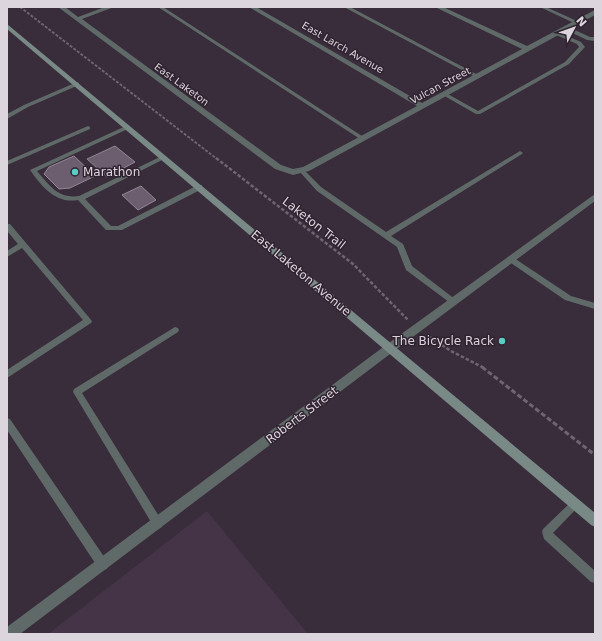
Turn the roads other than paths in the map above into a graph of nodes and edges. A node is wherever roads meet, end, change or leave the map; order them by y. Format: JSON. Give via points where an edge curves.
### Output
{"nodes":[{"id":1,"x":61,"y":7,"type":"edge"},
{"id":2,"x":111,"y":7,"type":"edge"},
{"id":3,"x":160,"y":7,"type":"edge"},
{"id":4,"x":252,"y":7,"type":"edge"},
{"id":5,"x":346,"y":7,"type":"edge"},
{"id":6,"x":438,"y":7,"type":"edge"},
{"id":7,"x":542,"y":7,"type":"edge"},
{"id":8,"x":595,"y":12,"type":"edge"},
{"id":9,"x":77,"y":19,"type":"junction"},
{"id":10,"x":576,"y":22,"type":"junction"},
{"id":11,"x":7,"y":26,"type":"edge"},
{"id":12,"x":566,"y":28,"type":"junction"},
{"id":13,"x":556,"y":33,"type":"junction"},
{"id":14,"x":595,"y":39,"type":"edge"},
{"id":15,"x":526,"y":49,"type":"junction"},
{"id":16,"x":477,"y":76,"type":"junction"},
{"id":17,"x":77,"y":84,"type":"junction"},
{"id":18,"x":444,"y":94,"type":"junction"},
{"id":19,"x":422,"y":106,"type":"junction"},
{"id":20,"x":7,"y":117,"type":"edge"},
{"id":21,"x":128,"y":127,"type":"junction"},
{"id":22,"x":88,"y":128,"type":"dead end"},
{"id":23,"x":362,"y":138,"type":"junction"},
{"id":24,"x":520,"y":154,"type":"dead end"},
{"id":25,"x":164,"y":157,"type":"junction"},
{"id":26,"x":7,"y":163,"type":"edge"},
{"id":27,"x":302,"y":170,"type":"junction"},
{"id":28,"x":293,"y":172,"type":"joint"},
{"id":29,"x":200,"y":187,"type":"junction"},
{"id":30,"x":80,"y":198,"type":"junction"},
{"id":31,"x":593,"y":201,"type":"edge"},
{"id":32,"x":7,"y":226,"type":"edge"},
{"id":33,"x":385,"y":236,"type":"junction"},
{"id":34,"x":23,"y":244,"type":"junction"},
{"id":35,"x":7,"y":254,"type":"edge"},
{"id":36,"x":511,"y":259,"type":"junction"},
{"id":37,"x":453,"y":302,"type":"junction"},
{"id":38,"x":595,"y":306,"type":"edge"},
{"id":39,"x":175,"y":330,"type":"dead end"},
{"id":40,"x":390,"y":348,"type":"junction"},
{"id":41,"x":7,"y":374,"type":"edge"},
{"id":42,"x":7,"y":422,"type":"edge"},
{"id":43,"x":575,"y":504,"type":"junction"},
{"id":44,"x":595,"y":521,"type":"edge"},
{"id":45,"x":158,"y":524,"type":"junction"},
{"id":46,"x":103,"y":565,"type":"junction"},
{"id":47,"x":595,"y":578,"type":"edge"},
{"id":48,"x":9,"y":634,"type":"edge"}],
"edges":[{"from":1,"to":9,"type":"street","name":"East Laketon"},
{"from":2,"to":9,"type":"street"},
{"from":3,"to":23,"type":"lane"},
{"from":4,"to":19,"type":"street","name":"East Larch Avenue"},
{"from":5,"to":16,"type":"lane"},
{"from":6,"to":15,"type":"street"},
{"from":7,"to":10,"type":"lane"},
{"from":8,"to":10,"type":"street","name":"Vulcan Street"},
{"from":9,"to":28,"type":"street","name":"East Laketon","via":[[278,167]]},
{"from":10,"to":12,"type":"street","name":"Vulcan Street"},
{"from":11,"to":17,"type":"main road","name":"East Laketon Avenue"},
{"from":12,"to":13,"type":"street","name":"Vulcan Street"},
{"from":12,"to":14,"type":"lane","via":[[589,39]]},
{"from":13,"to":15,"type":"street","name":"Vulcan Street"},
{"from":13,"to":18,"type":"lane","via":[[579,43],[582,47],[567,63],[478,113]]},
{"from":15,"to":16,"type":"street","name":"Vulcan Street"},
{"from":16,"to":18,"type":"street","name":"Vulcan Street"},
{"from":17,"to":20,"type":"lane"},
{"from":17,"to":21,"type":"main road","name":"East Laketon Avenue"},
{"from":18,"to":19,"type":"street","name":"Vulcan Street"},
{"from":19,"to":23,"type":"street","name":"Vulcan Street"},
{"from":21,"to":25,"type":"main road","name":"East Laketon Avenue"},
{"from":21,"to":30,"type":"lane","via":[[33,170],[55,195],[70,201]]},
{"from":22,"to":26,"type":"lane"},
{"from":23,"to":27,"type":"street","name":"Vulcan Street"},
{"from":24,"to":33,"type":"lane"},
{"from":25,"to":29,"type":"main road","name":"East Laketon Avenue"},
{"from":25,"to":30,"type":"lane"},
{"from":27,"to":28,"type":"street","name":"Vulcan Street"},
{"from":27,"to":33,"type":"lane","via":[[319,189]]},
{"from":29,"to":30,"type":"lane","via":[[119,228],[109,228]]},
{"from":29,"to":40,"type":"main road","name":"East Laketon Avenue"},
{"from":31,"to":36,"type":"street","name":"Roberts Street"},
{"from":32,"to":34,"type":"lane"},
{"from":33,"to":37,"type":"lane","via":[[400,246],[409,268]]},
{"from":34,"to":35,"type":"lane"},
{"from":34,"to":41,"type":"lane","via":[[88,321]]},
{"from":36,"to":37,"type":"street","name":"Roberts Street"},
{"from":36,"to":38,"type":"lane","via":[[568,298]]},
{"from":37,"to":40,"type":"street","name":"Roberts Street"},
{"from":39,"to":45,"type":"lane","via":[[77,392]]},
{"from":40,"to":43,"type":"main road","name":"East Laketon Avenue"},
{"from":40,"to":45,"type":"street","name":"Roberts Street"},
{"from":42,"to":46,"type":"lane"},
{"from":43,"to":44,"type":"main road","name":"East Laketon Avenue"},
{"from":43,"to":47,"type":"lane","via":[[548,532],[548,536]]},
{"from":45,"to":46,"type":"street","name":"Roberts Street"},
{"from":46,"to":48,"type":"street","name":"Roberts Street"}]}
